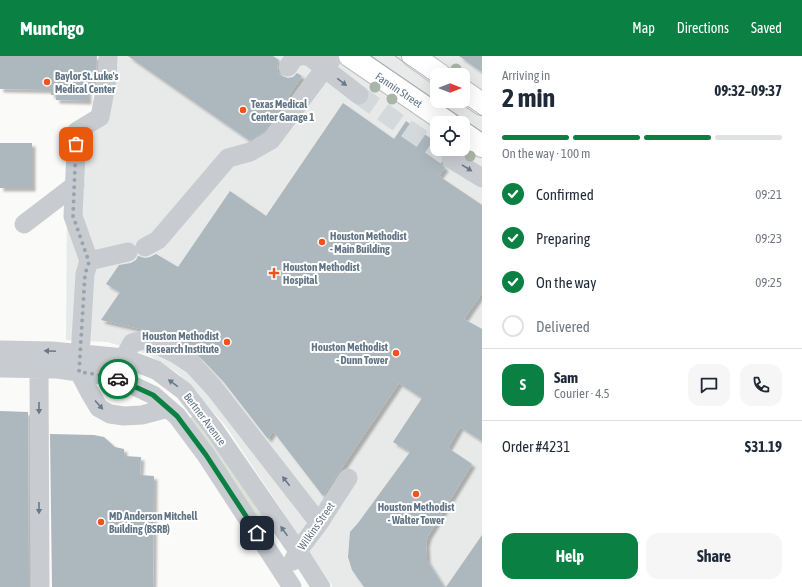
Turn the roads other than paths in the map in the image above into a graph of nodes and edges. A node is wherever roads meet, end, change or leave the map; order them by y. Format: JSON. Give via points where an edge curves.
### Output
{"nodes":[{"id":1,"x":108,"y":56,"type":"edge"},
{"id":2,"x":306,"y":56,"type":"edge"},
{"id":3,"x":350,"y":56,"type":"edge"},
{"id":4,"x":419,"y":58,"type":"edge"},
{"id":5,"x":329,"y":62,"type":"edge"},
{"id":6,"x":431,"y":68,"type":"edge"},
{"id":7,"x":359,"y":95,"type":"tunnel mouth"},
{"id":8,"x":470,"y":96,"type":"edge"},
{"id":9,"x":482,"y":104,"type":"edge"},
{"id":10,"x":438,"y":116,"type":"edge"},
{"id":11,"x":470,"y":138,"type":"edge"},
{"id":12,"x":482,"y":146,"type":"edge"},
{"id":13,"x":451,"y":159,"type":"tunnel mouth"},
{"id":14,"x":482,"y":178,"type":"edge"},
{"id":15,"x":75,"y":185,"type":"junction"},
{"id":16,"x":24,"y":224,"type":"dead end"},
{"id":17,"x":89,"y":262,"type":"junction"},
{"id":18,"x":0,"y":350,"type":"edge"},
{"id":19,"x":124,"y":358,"type":"junction"},
{"id":20,"x":80,"y":363,"type":"junction"},
{"id":21,"x":0,"y":368,"type":"edge"},
{"id":22,"x":39,"y":369,"type":"junction"},
{"id":23,"x":168,"y":408,"type":"junction"},
{"id":24,"x":348,"y":478,"type":"dead end"},
{"id":25,"x":319,"y":523,"type":"junction"},
{"id":26,"x":298,"y":551,"type":"junction"},
{"id":27,"x":289,"y":581,"type":"edge"},
{"id":28,"x":40,"y":587,"type":"edge"},
{"id":29,"x":321,"y":587,"type":"edge"}],
"edges":[{"from":1,"to":15,"type":"street","via":[[107,80],[100,116],[77,131]]},
{"from":2,"to":5,"type":"street"},
{"from":3,"to":10,"type":"main road","name":"Fannin Street"},
{"from":4,"to":6,"type":"main road"},
{"from":5,"to":7,"type":"street","one_way":true},
{"from":5,"to":17,"type":"street","via":[[271,140],[250,152],[228,158],[158,240],[137,249]]},
{"from":8,"to":9,"type":"main road"},
{"from":11,"to":12,"type":"main road"},
{"from":13,"to":14,"type":"street","one_way":true},
{"from":15,"to":16,"type":"street"},
{"from":15,"to":17,"type":"street","via":[[73,216]]},
{"from":17,"to":20,"type":"street","via":[[85,274]]},
{"from":20,"to":18,"type":"street","name":"Bertner Avenue","one_way":true,"via":[[52,351]]},
{"from":19,"to":20,"type":"street","name":"Bertner Avenue"},
{"from":25,"to":19,"type":"street","one_way":true,"via":[[214,388],[193,365],[176,354],[143,340],[132,343]]},
{"from":26,"to":19,"type":"street","name":"Bertner Avenue","one_way":true,"via":[[213,428],[184,391],[156,370]]},
{"from":20,"to":22,"type":"street","name":"Bertner Avenue","via":[[57,369]]},
{"from":20,"to":23,"type":"street","name":"Bertner Avenue","via":[[153,395]]},
{"from":20,"to":23,"type":"street","one_way":true,"via":[[90,393],[99,408],[110,414],[142,415]]},
{"from":21,"to":22,"type":"street","name":"Bertner Avenue"},
{"from":22,"to":28,"type":"street","one_way":true},
{"from":23,"to":27,"type":"street","name":"Bertner Avenue","via":[[206,455]]},
{"from":24,"to":25,"type":"street","name":"Wilkins Street"},
{"from":25,"to":26,"type":"street","name":"Wilkins Street"},
{"from":26,"to":27,"type":"street","name":"Wilkins Street"},
{"from":26,"to":29,"type":"street","name":"Bertner Avenue"}]}
